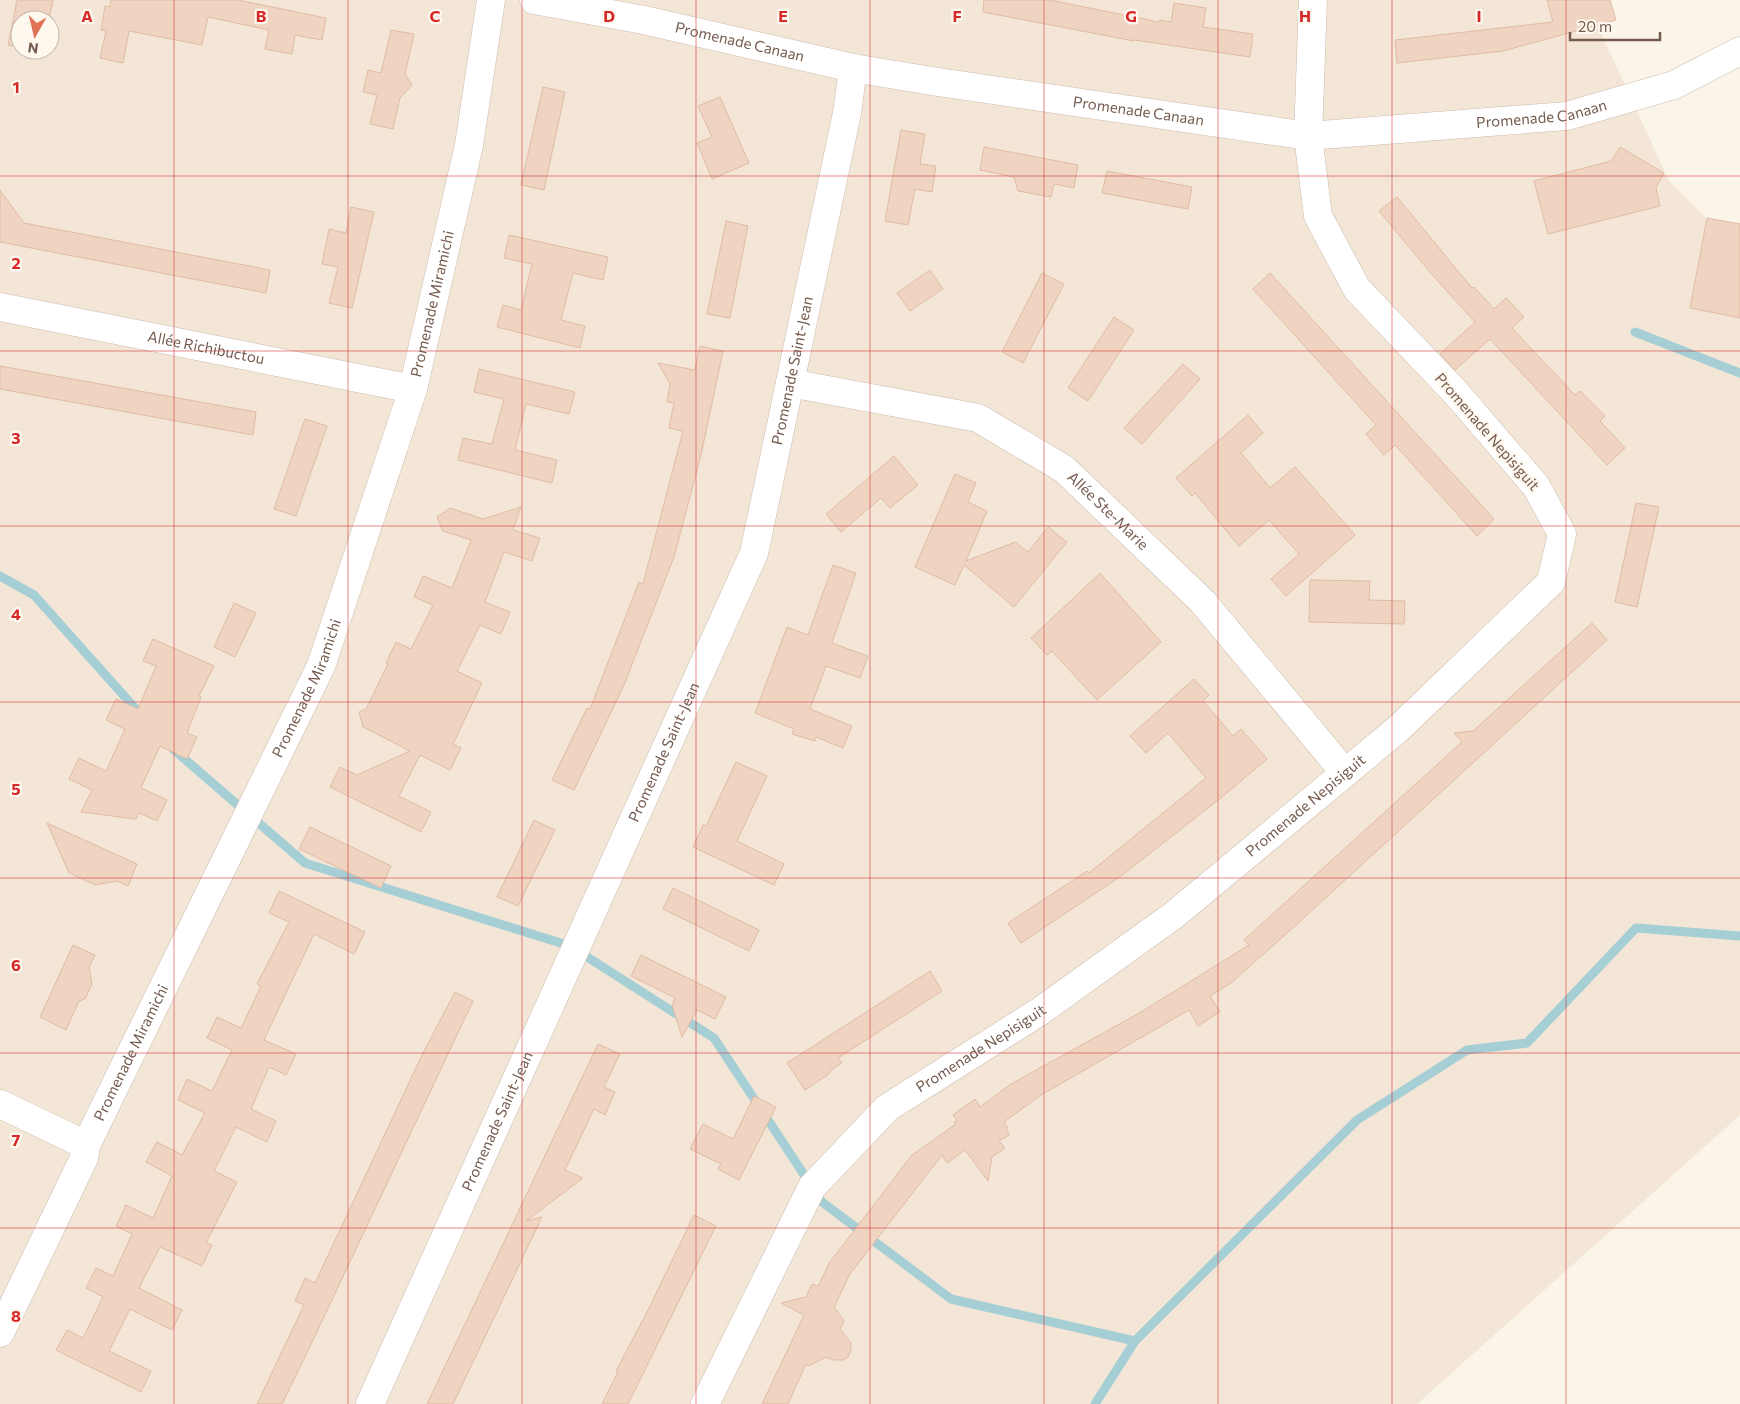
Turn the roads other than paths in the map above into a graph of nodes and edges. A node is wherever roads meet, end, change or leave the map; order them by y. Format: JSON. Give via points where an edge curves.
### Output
{"nodes":[{"id":1,"x":491,"y":0,"type":"edge"},
{"id":2,"x":534,"y":0,"type":"edge"},
{"id":3,"x":1313,"y":0,"type":"edge"},
{"id":4,"x":1740,"y":51,"type":"edge"},
{"id":5,"x":853,"y":68,"type":"junction"},
{"id":6,"x":1308,"y":136,"type":"junction"},
{"id":7,"x":0,"y":307,"type":"edge"},
{"id":8,"x":790,"y":383,"type":"junction"},
{"id":9,"x":413,"y":389,"type":"junction"},
{"id":10,"x":1345,"y":773,"type":"junction"},
{"id":11,"x":0,"y":1104,"type":"edge"},
{"id":12,"x":86,"y":1145,"type":"junction"},
{"id":13,"x":0,"y":1333,"type":"edge"},
{"id":14,"x":370,"y":1404,"type":"edge"},
{"id":15,"x":705,"y":1404,"type":"edge"}],
"edges":[{"from":1,"to":9,"type":"street","name":"Promenade Miramichi","via":[[469,145]]},
{"from":2,"to":5,"type":"street","name":"Promenade Canaan","via":[[644,20]]},
{"from":3,"to":6,"type":"street","name":"Promenade Nepisiguit"},
{"from":4,"to":6,"type":"street","name":"Promenade Canaan","via":[[1674,85],[1567,116]]},
{"from":5,"to":6,"type":"street","name":"Promenade Canaan"},
{"from":5,"to":8,"type":"street","name":"Promenade Saint-Jean","via":[[847,113]]},
{"from":6,"to":10,"type":"street","name":"Promenade Nepisiguit","via":[[1318,216],[1357,288],[1456,393],[1536,486],[1562,534],[1551,582],[1398,729]]},
{"from":7,"to":9,"type":"street","name":"Allée Richibuctou"},
{"from":8,"to":10,"type":"street","name":"Allée Ste-Marie","via":[[978,418],[1064,469],[1203,602]]},
{"from":8,"to":14,"type":"street","name":"Promenade Saint-Jean","via":[[754,553]]},
{"from":9,"to":12,"type":"street","name":"Promenade Miramichi","via":[[320,666]]},
{"from":10,"to":15,"type":"street","name":"Promenade Nepisiguit","via":[[1174,915],[1039,1012],[887,1108],[812,1187]]},
{"from":11,"to":12,"type":"street"},
{"from":12,"to":13,"type":"street","name":"Promenade Miramichi","via":[[84,1158]]}]}
